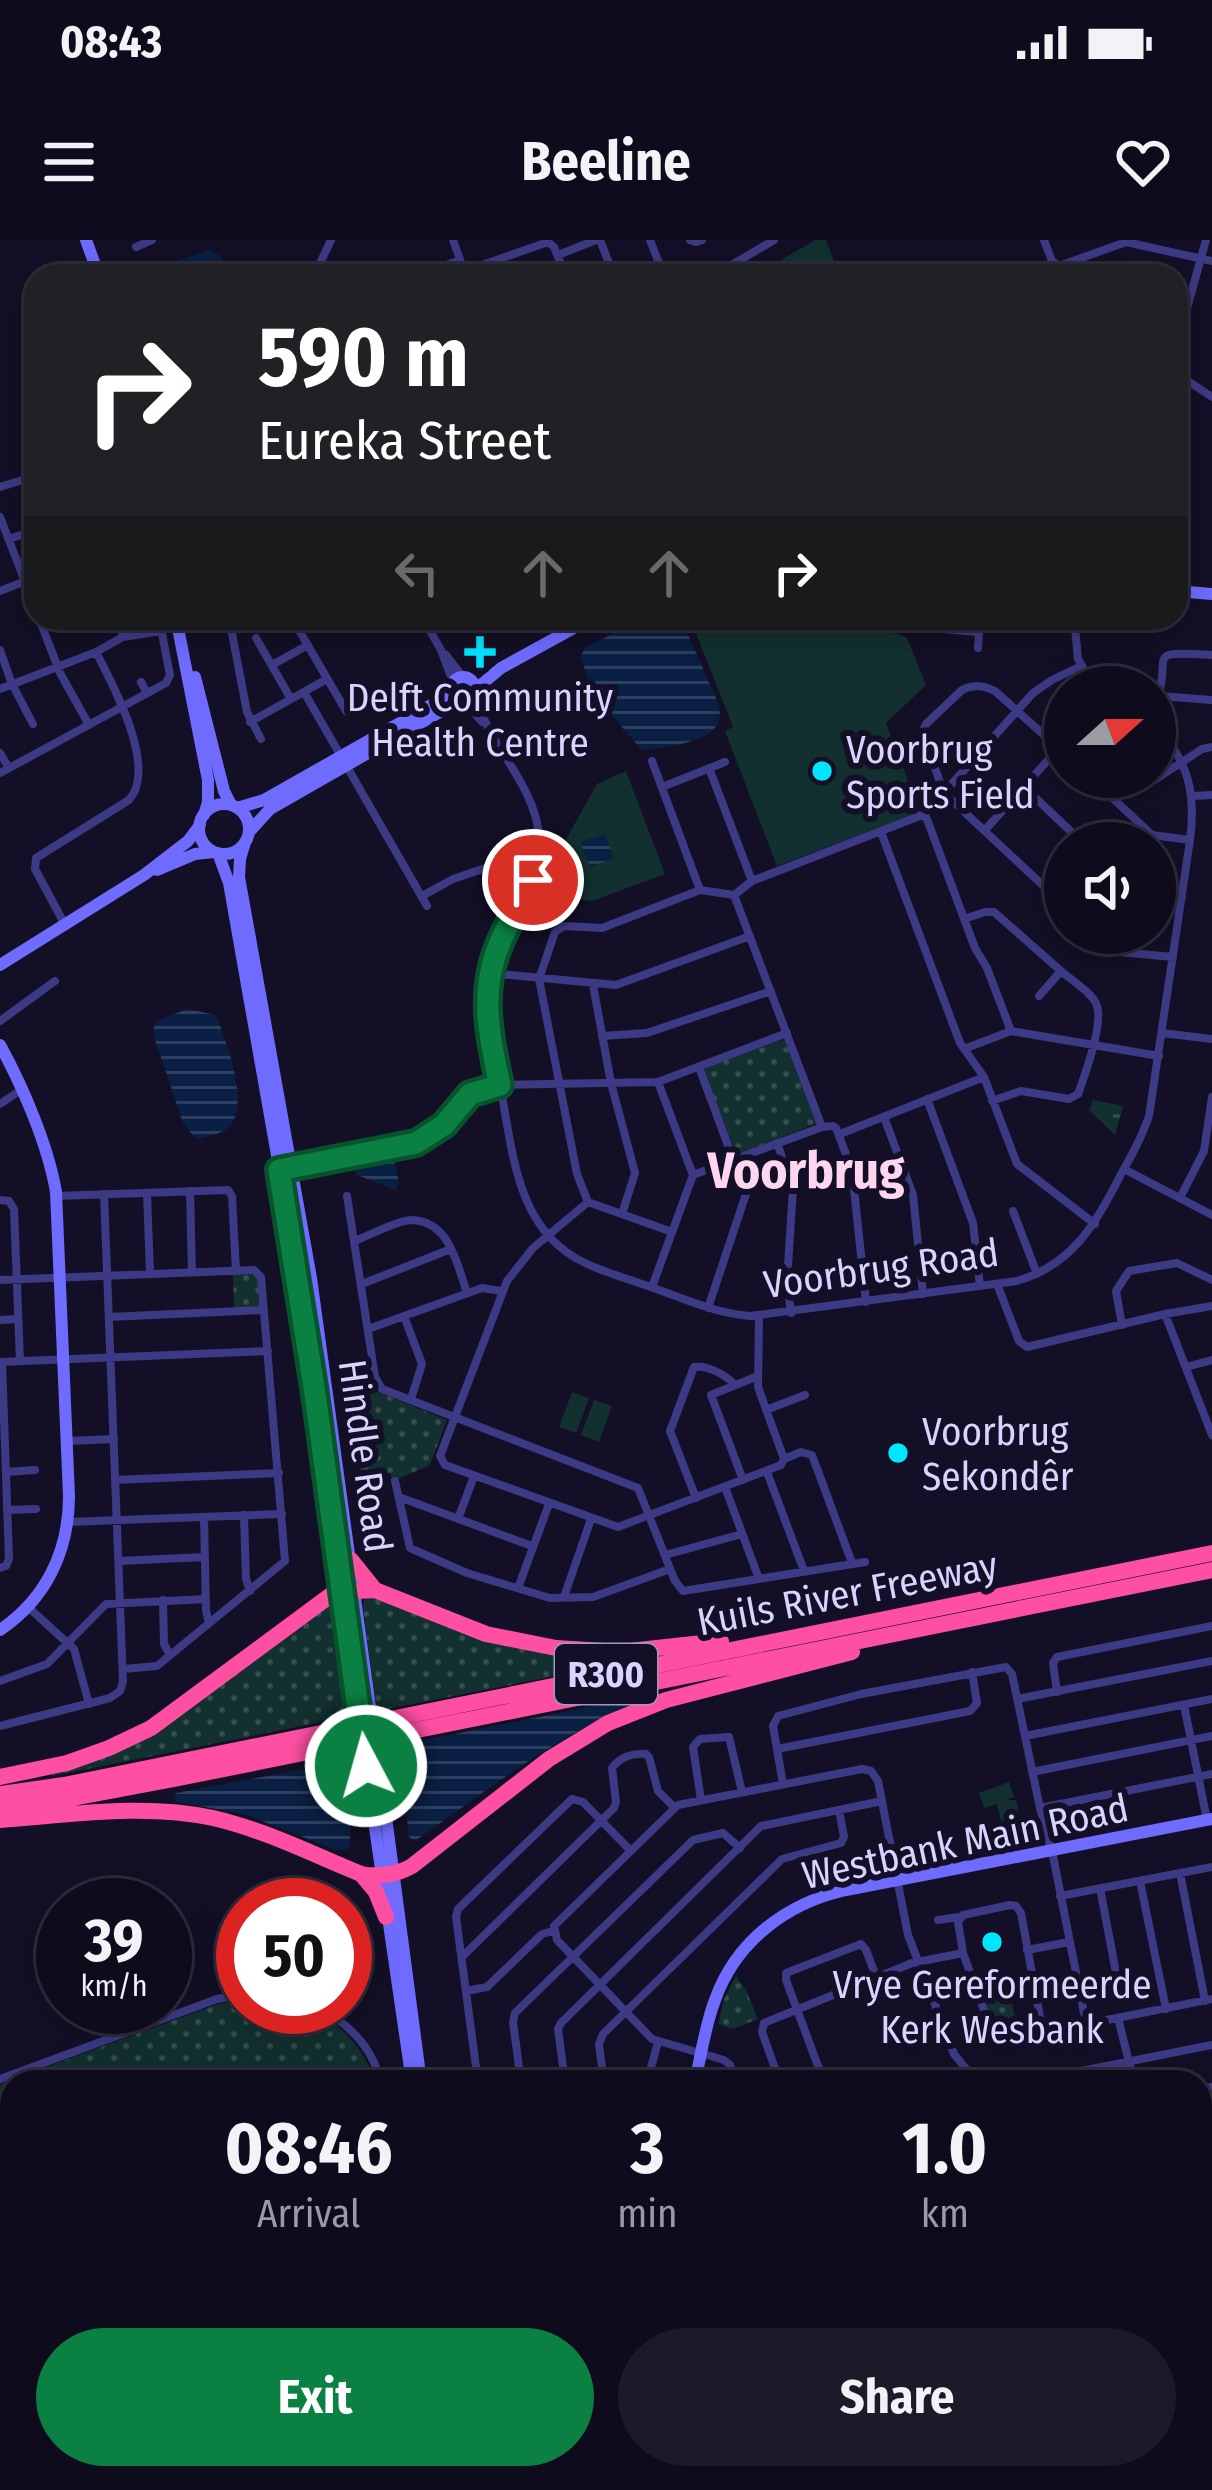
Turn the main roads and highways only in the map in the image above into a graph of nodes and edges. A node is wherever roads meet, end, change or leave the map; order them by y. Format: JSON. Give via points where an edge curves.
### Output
{"nodes":[{"id":1,"x":179,"y":630,"type":"edge"},
{"id":2,"x":180,"y":630,"type":"edge"},
{"id":3,"x":570,"y":630,"type":"edge"},
{"id":4,"x":343,"y":761,"type":"junction"},
{"id":5,"x":234,"y":807,"type":"junction"},
{"id":6,"x":202,"y":820,"type":"junction"},
{"id":7,"x":247,"y":837,"type":"junction"},
{"id":8,"x":216,"y":853,"type":"junction"},
{"id":9,"x":145,"y":875,"type":"junction"},
{"id":10,"x":4,"y":964,"type":"edge"},
{"id":11,"x":0,"y":1045,"type":"edge"},
{"id":12,"x":285,"y":1169,"type":"junction"},
{"id":13,"x":1212,"y":1553,"type":"edge"},
{"id":14,"x":351,"y":1560,"type":"junction"},
{"id":15,"x":1212,"y":1570,"type":"edge"},
{"id":16,"x":349,"y":1591,"type":"junction"},
{"id":17,"x":375,"y":1591,"type":"junction"},
{"id":18,"x":890,"y":1617,"type":"junction"},
{"id":19,"x":0,"y":1630,"type":"edge"},
{"id":20,"x":909,"y":1630,"type":"junction"},
{"id":21,"x":0,"y":1777,"type":"edge"},
{"id":22,"x":0,"y":1793,"type":"edge"},
{"id":23,"x":0,"y":1809,"type":"edge"},
{"id":24,"x":1209,"y":1819,"type":"edge"},
{"id":25,"x":0,"y":1820,"type":"edge"},
{"id":26,"x":361,"y":1874,"type":"junction"},
{"id":27,"x":387,"y":1874,"type":"junction"},
{"id":28,"x":386,"y":1917,"type":"junction"},
{"id":29,"x":414,"y":2070,"type":"edge"},
{"id":30,"x":414,"y":2070,"type":"edge"},
{"id":31,"x":697,"y":2070,"type":"edge"}],
"edges":[{"from":1,"to":6,"type":"main road","via":[[208,780]]},
{"from":2,"to":5,"type":"main road"},
{"from":3,"to":4,"type":"main road"},
{"from":4,"to":5,"type":"main road"},
{"from":4,"to":7,"type":"main road","via":[[265,812]]},
{"from":5,"to":6,"type":"main road","via":[[216,806]]},
{"from":5,"to":7,"type":"main road","via":[[246,818]]},
{"from":6,"to":8,"type":"main road","via":[[201,838]]},
{"from":6,"to":9,"type":"main road"},
{"from":7,"to":8,"type":"main road","via":[[235,851]]},
{"from":7,"to":12,"type":"main road","name":"Hindle Road","via":[[239,877]]},
{"from":8,"to":9,"type":"main road"},
{"from":8,"to":12,"type":"main road","name":"Hindle Road","via":[[229,883]]},
{"from":9,"to":10,"type":"main road"},
{"from":11,"to":19,"type":"main road","via":[[57,1196],[68,1522],[44,1586]]},
{"from":12,"to":14,"type":"main road","name":"Hindle Road","via":[[311,1279]]},
{"from":12,"to":16,"type":"main road","name":"Hindle Road"},
{"from":13,"to":18,"type":"highway","name":"Kuils River Freeway","number":"R300"},
{"from":14,"to":16,"type":"main road","name":"Hindle Road"},
{"from":14,"to":17,"type":"highway"},
{"from":15,"to":20,"type":"highway","name":"Kuils River Freeway","number":"R300"},
{"from":16,"to":17,"type":"highway"},
{"from":16,"to":21,"type":"highway","via":[[327,1596],[151,1728],[89,1756]]},
{"from":16,"to":27,"type":"main road","name":"Hindle Road","bridge":true},
{"from":17,"to":18,"type":"highway","via":[[487,1634],[578,1651],[668,1648]]},
{"from":18,"to":22,"type":"highway","name":"Kuils River Freeway","number":"R300"},
{"from":20,"to":23,"type":"highway","name":"Kuils River Freeway","number":"R300"},
{"from":20,"to":27,"type":"highway","via":[[608,1723],[407,1869]]},
{"from":24,"to":31,"type":"main road","name":"Westbank Main Road","via":[[896,1880],[790,1910],[743,1950],[723,1981]]},
{"from":25,"to":26,"type":"highway","via":[[187,1813],[252,1829]]},
{"from":26,"to":27,"type":"highway"},
{"from":26,"to":28,"type":"highway"},
{"from":27,"to":28,"type":"main road","name":"Hindle Road"},
{"from":27,"to":29,"type":"main road","name":"Hindle Road"},
{"from":28,"to":30,"type":"main road","name":"Hindle Road"}]}
